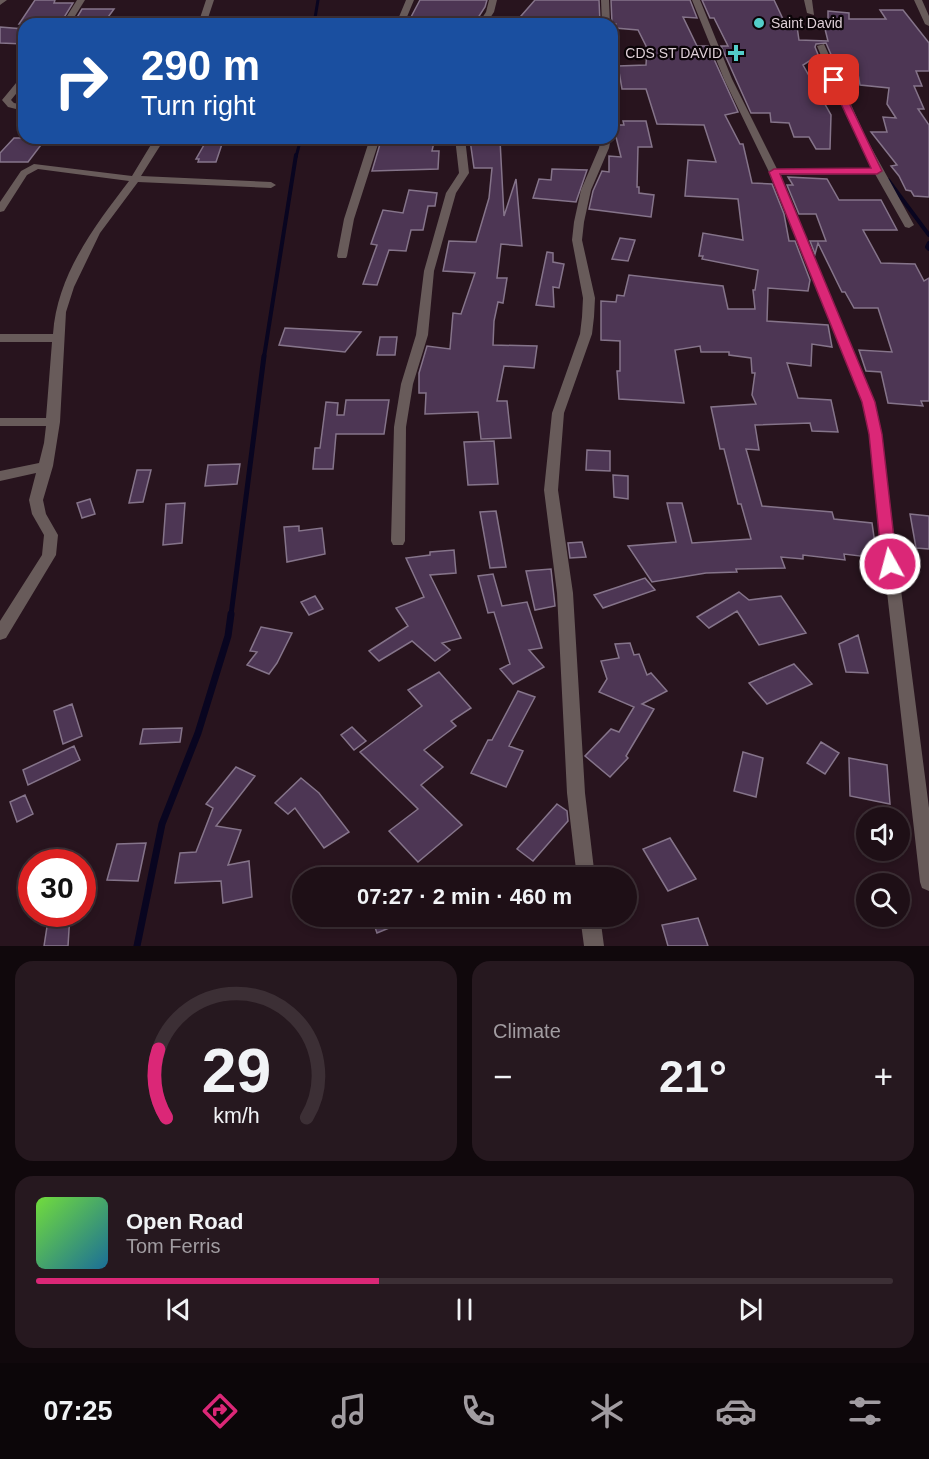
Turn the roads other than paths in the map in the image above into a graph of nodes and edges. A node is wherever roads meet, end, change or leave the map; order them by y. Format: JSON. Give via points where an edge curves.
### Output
{"nodes":[{"id":1,"x":81,"y":0,"type":"edge"},
{"id":2,"x":210,"y":0,"type":"edge"},
{"id":3,"x":410,"y":0,"type":"edge"},
{"id":4,"x":493,"y":0,"type":"edge"},
{"id":5,"x":604,"y":0,"type":"edge"},
{"id":6,"x":696,"y":0,"type":"edge"},
{"id":7,"x":808,"y":0,"type":"edge"},
{"id":8,"x":918,"y":0,"type":"edge"},
{"id":9,"x":811,"y":13,"type":"dead end"},
{"id":10,"x":70,"y":18,"type":"edge"},
{"id":11,"x":204,"y":18,"type":"edge"},
{"id":12,"x":402,"y":18,"type":"edge"},
{"id":13,"x":486,"y":18,"type":"edge"},
{"id":14,"x":606,"y":18,"type":"edge"},
{"id":15,"x":929,"y":24,"type":"edge"},
{"id":16,"x":821,"y":46,"type":"dead end"},
{"id":17,"x":18,"y":86,"type":"edge"},
{"id":18,"x":18,"y":107,"type":"edge"},
{"id":19,"x":156,"y":144,"type":"edge"},
{"id":20,"x":373,"y":144,"type":"edge"},
{"id":21,"x":461,"y":144,"type":"edge"},
{"id":22,"x":605,"y":144,"type":"edge"},
{"id":23,"x":877,"y":171,"type":"junction"},
{"id":24,"x":774,"y":172,"type":"junction"},
{"id":25,"x":135,"y":179,"type":"junction"},
{"id":26,"x":271,"y":185,"type":"dead end"},
{"id":27,"x":0,"y":208,"type":"edge"},
{"id":28,"x":909,"y":225,"type":"dead end"},
{"id":29,"x":342,"y":256,"type":"dead end"},
{"id":30,"x":0,"y":338,"type":"edge"},
{"id":31,"x":58,"y":338,"type":"junction"},
{"id":32,"x":0,"y":422,"type":"edge"},
{"id":33,"x":54,"y":422,"type":"junction"},
{"id":34,"x":46,"y":466,"type":"junction"},
{"id":35,"x":0,"y":476,"type":"edge"},
{"id":36,"x":398,"y":541,"type":"dead end"},
{"id":37,"x":0,"y":634,"type":"edge"},
{"id":38,"x":585,"y":867,"type":"edge"},
{"id":39,"x":929,"y":882,"type":"edge"},
{"id":40,"x":591,"y":927,"type":"edge"},
{"id":41,"x":594,"y":946,"type":"edge"}],
"edges":[{"from":1,"to":10,"type":"street"},
{"from":2,"to":11,"type":"street"},
{"from":3,"to":12,"type":"street"},
{"from":4,"to":13,"type":"street"},
{"from":5,"to":14,"type":"street"},
{"from":6,"to":24,"type":"street","via":[[728,79]]},
{"from":7,"to":9,"type":"street"},
{"from":8,"to":15,"type":"street"},
{"from":16,"to":23,"type":"street","via":[[840,96]]},
{"from":17,"to":18,"type":"street","via":[[6,100]]},
{"from":19,"to":25,"type":"street"},
{"from":20,"to":29,"type":"street","via":[[349,219]]},
{"from":21,"to":36,"type":"street","via":[[464,173],[451,193],[429,271],[422,335],[407,384],[400,428]]},
{"from":22,"to":38,"type":"street","via":[[586,190],[579,222],[577,240],[589,298],[588,317],[586,334],[558,413],[551,490],[565,593],[576,793]]},
{"from":23,"to":24,"type":"street"},
{"from":23,"to":28,"type":"street"},
{"from":24,"to":39,"type":"street","via":[[868,402],[875,434]]},
{"from":25,"to":26,"type":"street"},
{"from":25,"to":27,"type":"street","via":[[37,166],[24,173]]},
{"from":25,"to":31,"type":"street","via":[[94,232],[68,287],[60,312]]},
{"from":30,"to":31,"type":"street"},
{"from":31,"to":33,"type":"street"},
{"from":32,"to":33,"type":"street"},
{"from":33,"to":34,"type":"street"},
{"from":34,"to":35,"type":"street"},
{"from":34,"to":37,"type":"street","via":[[36,500],[51,535],[49,555]]},
{"from":40,"to":41,"type":"street"}]}
